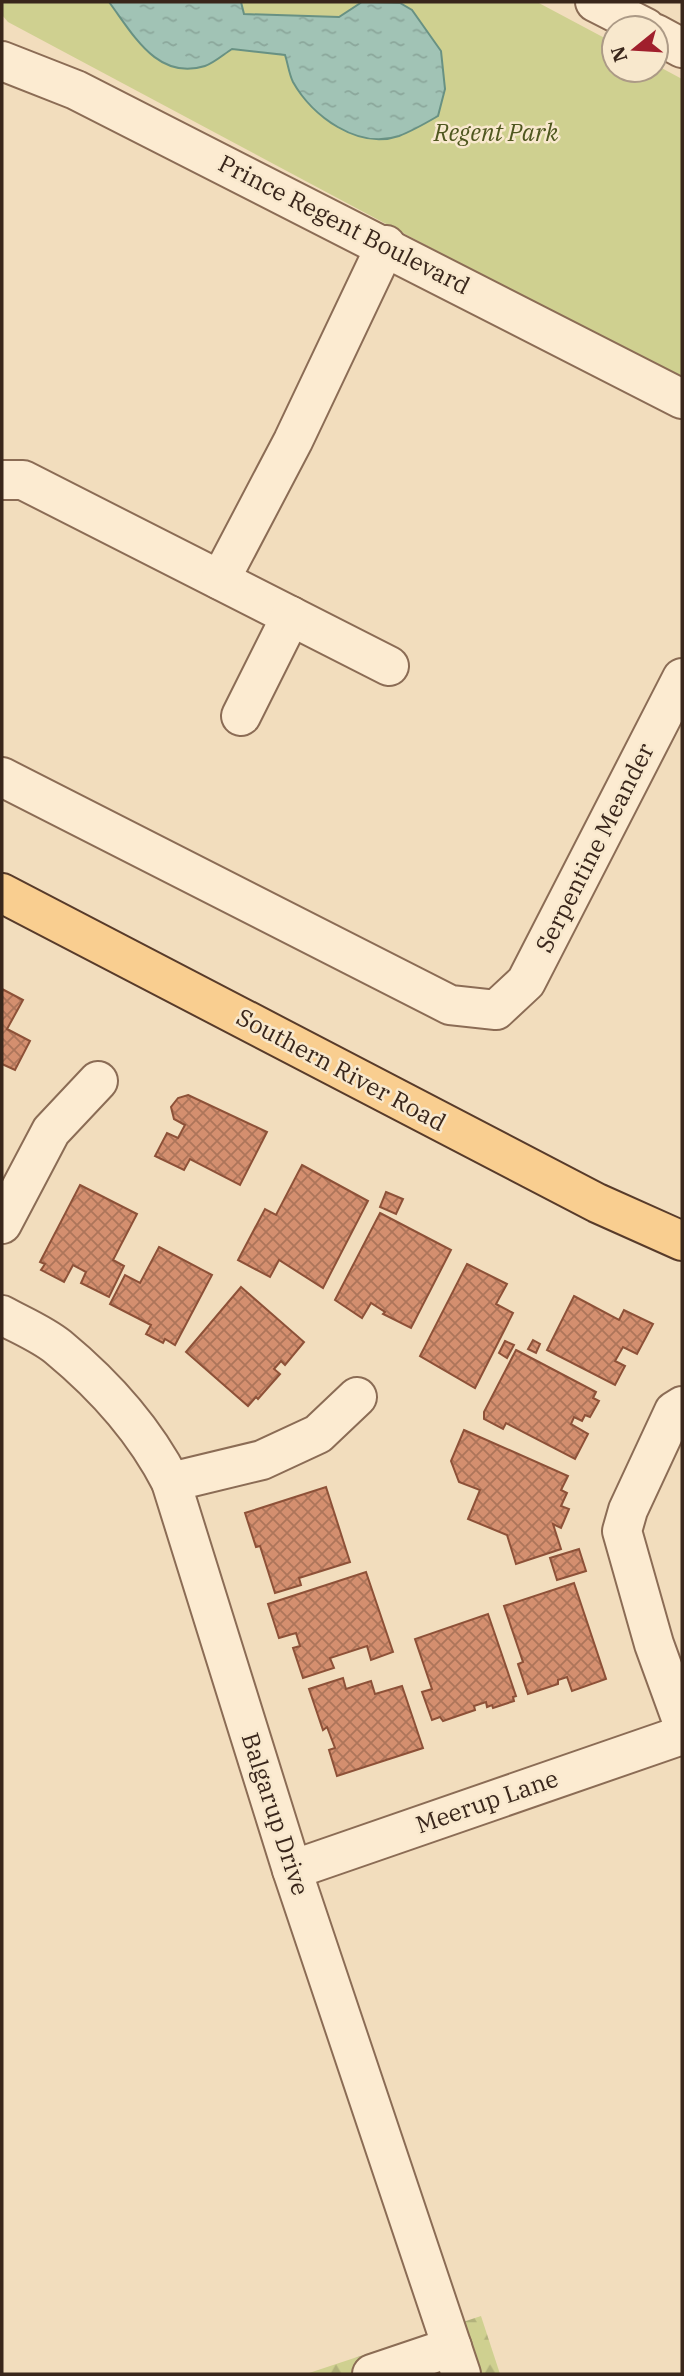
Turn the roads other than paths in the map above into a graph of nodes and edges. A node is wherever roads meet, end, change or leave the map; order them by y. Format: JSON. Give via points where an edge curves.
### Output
{"nodes":[{"id":1,"x":595,"y":2,"type":"edge"},
{"id":2,"x":628,"y":14,"type":"edge"},
{"id":3,"x":2,"y":61,"type":"edge"},
{"id":4,"x":386,"y":245,"type":"junction"},
{"id":5,"x":682,"y":399,"type":"edge"},
{"id":6,"x":2,"y":480,"type":"edge"},
{"id":7,"x":220,"y":580,"type":"junction"},
{"id":8,"x":292,"y":616,"type":"junction"},
{"id":9,"x":389,"y":666,"type":"dead end"},
{"id":10,"x":682,"y":678,"type":"edge"},
{"id":11,"x":241,"y":716,"type":"dead end"},
{"id":12,"x":2,"y":776,"type":"edge"},
{"id":13,"x":2,"y":893,"type":"edge"},
{"id":14,"x":98,"y":1081,"type":"dead end"},
{"id":15,"x":2,"y":1224,"type":"edge"},
{"id":16,"x":682,"y":1241,"type":"edge"},
{"id":17,"x":2,"y":1315,"type":"edge"},
{"id":18,"x":357,"y":1397,"type":"dead end"},
{"id":19,"x":682,"y":1406,"type":"edge"},
{"id":20,"x":171,"y":1482,"type":"junction"},
{"id":21,"x":682,"y":1721,"type":"edge"},
{"id":22,"x":682,"y":1735,"type":"edge"},
{"id":23,"x":292,"y":1870,"type":"junction"},
{"id":24,"x":456,"y":2361,"type":"edge"},
{"id":25,"x":372,"y":2374,"type":"edge"}],
"edges":[{"from":1,"to":2,"type":"street"},
{"from":3,"to":4,"type":"street","name":"Prince Regent Boulevard","via":[[76,89]]},
{"from":4,"to":5,"type":"street","name":"Prince Regent Boulevard"},
{"from":4,"to":7,"type":"street","via":[[293,441]]},
{"from":6,"to":7,"type":"street","via":[[23,480]]},
{"from":7,"to":8,"type":"street"},
{"from":8,"to":9,"type":"street"},
{"from":8,"to":11,"type":"street"},
{"from":10,"to":12,"type":"street","name":"Serpentine Meander","via":[[526,982],[496,1010],[450,1005]]},
{"from":13,"to":16,"type":"main road","name":"Southern River Road","via":[[584,1197]]},
{"from":14,"to":15,"type":"street","via":[[51,1131]]},
{"from":17,"to":20,"type":"street","name":"Balgarup Drive","via":[[56,1346],[116,1402],[152,1445]]},
{"from":18,"to":20,"type":"street","via":[[318,1434],[262,1460]]},
{"from":19,"to":21,"type":"street","via":[[674,1411],[622,1531],[654,1644]]},
{"from":20,"to":23,"type":"street","name":"Balgarup Drive"},
{"from":22,"to":23,"type":"street","name":"Meerup Lane"},
{"from":23,"to":24,"type":"street","name":"Balgarup Drive"},
{"from":24,"to":25,"type":"street"}]}
